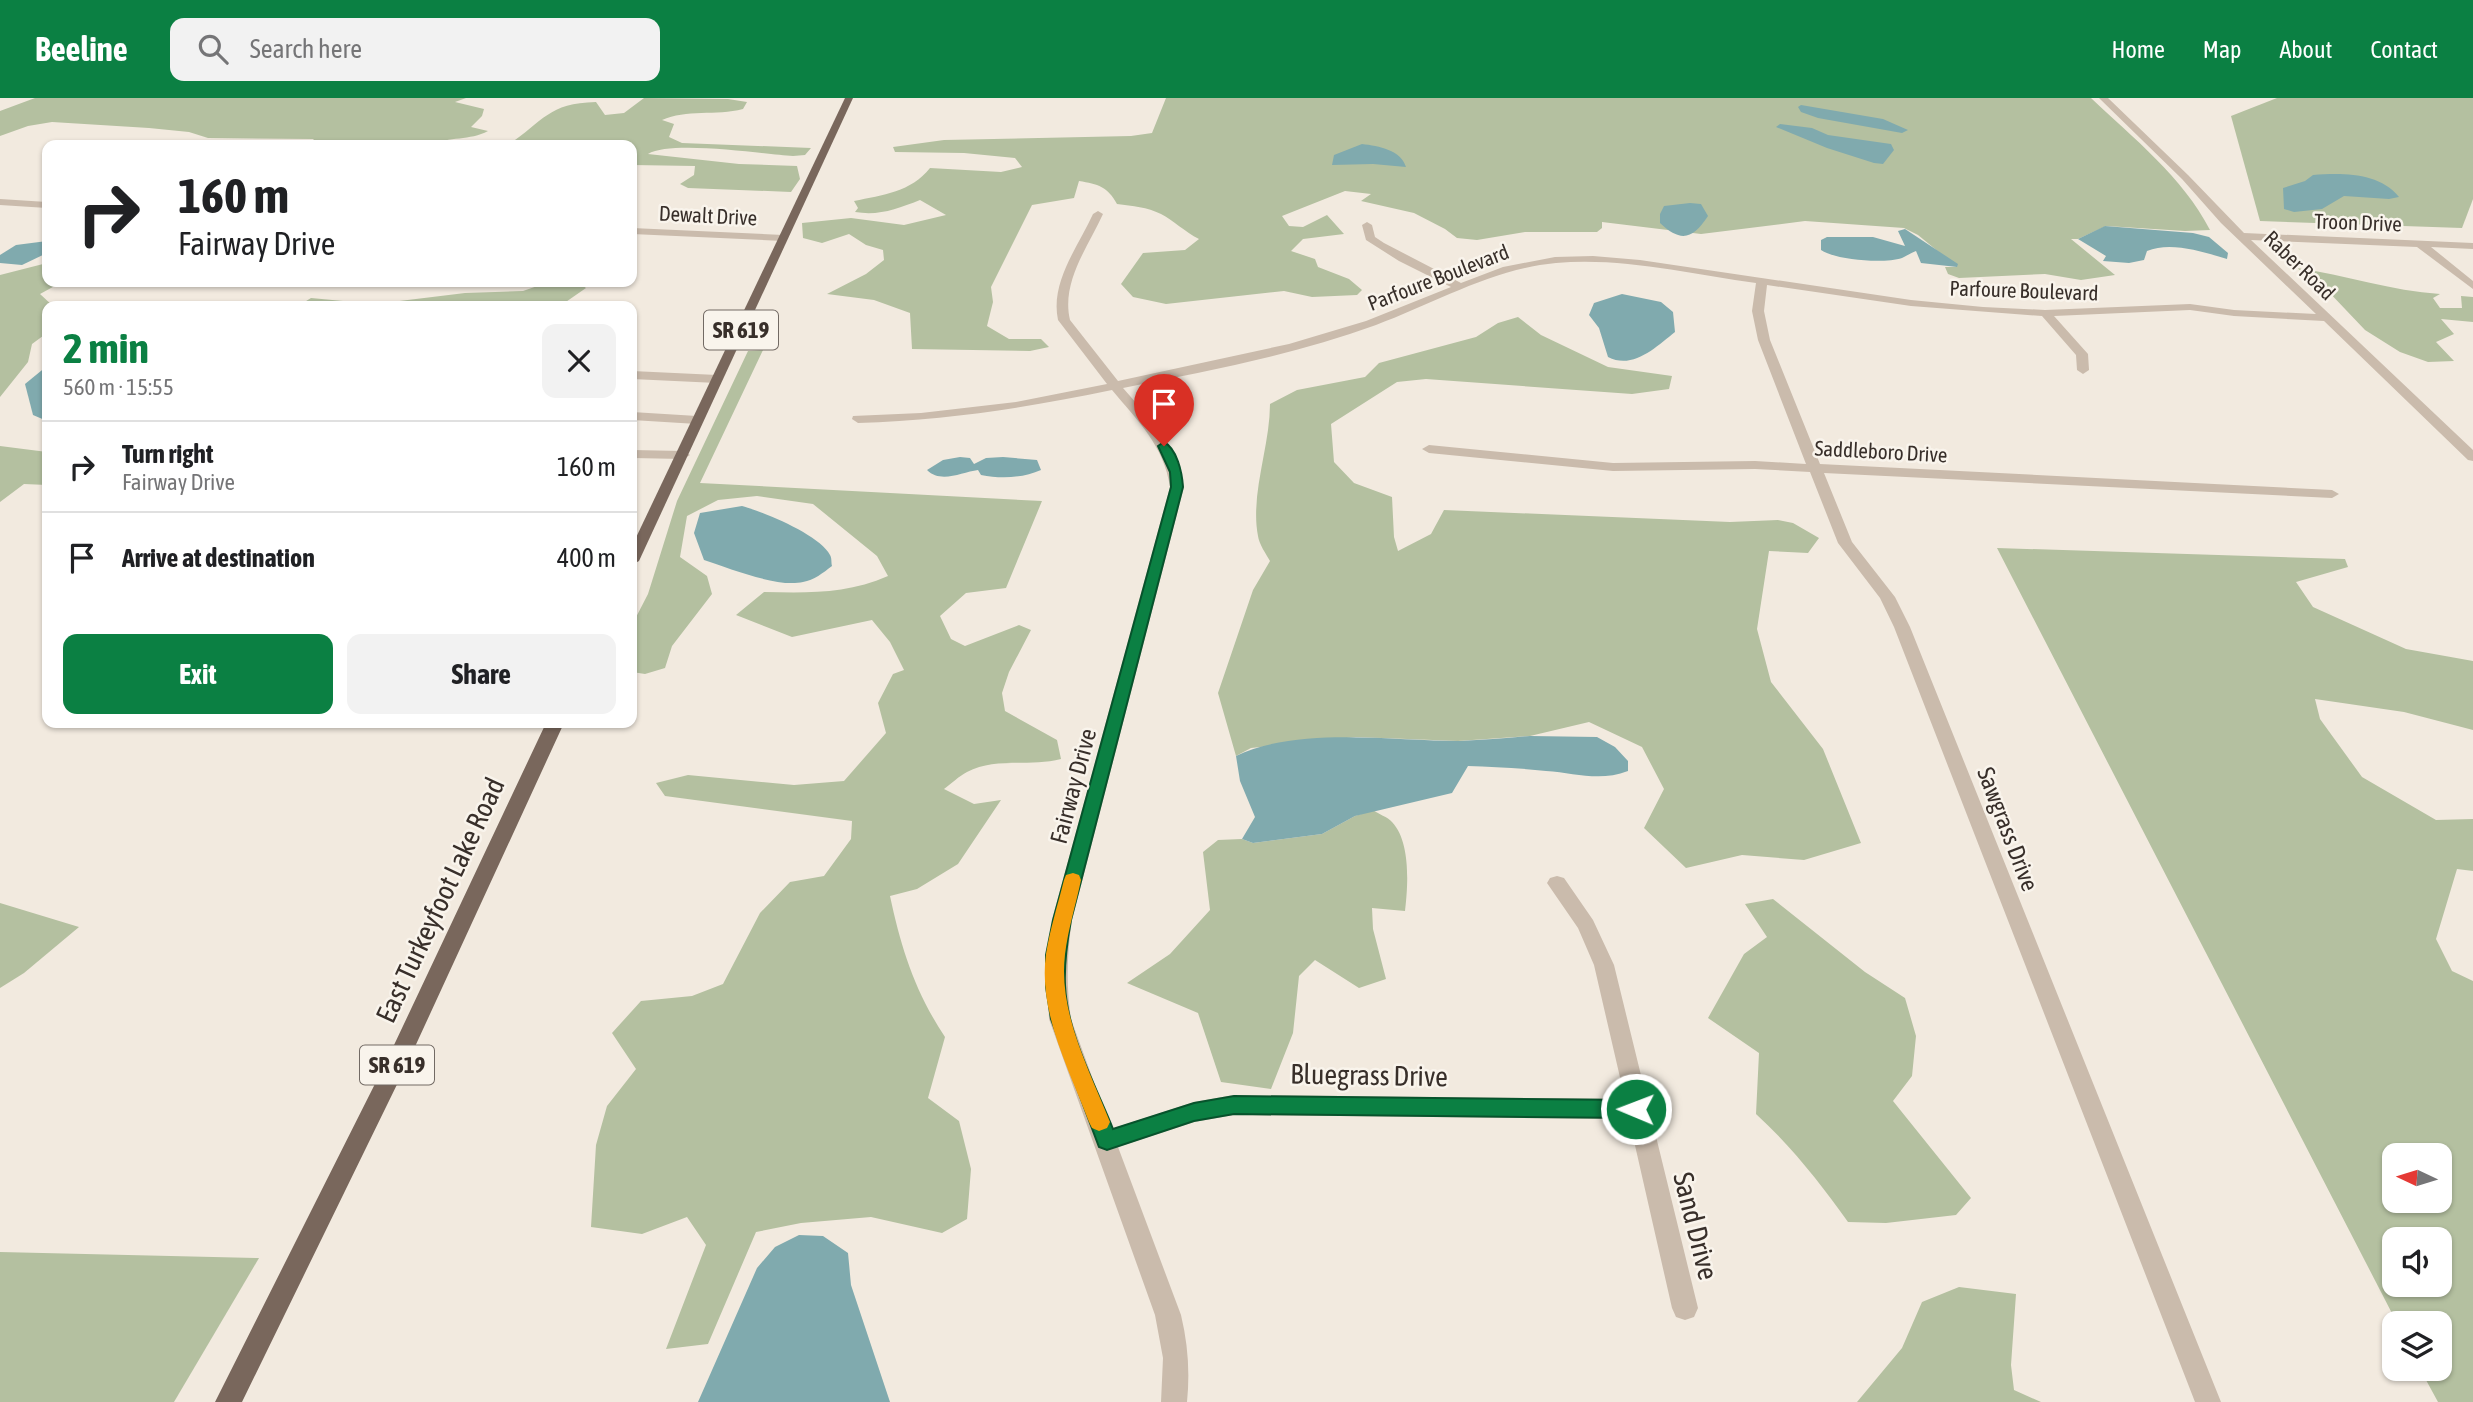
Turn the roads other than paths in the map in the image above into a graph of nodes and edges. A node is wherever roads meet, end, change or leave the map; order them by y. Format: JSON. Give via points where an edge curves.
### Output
{"nodes":[{"id":1,"x":849,"y":98,"type":"edge"},
{"id":2,"x":2103,"y":98,"type":"edge"},
{"id":3,"x":0,"y":202,"type":"edge"},
{"id":4,"x":42,"y":205,"type":"edge"},
{"id":5,"x":1098,"y":214,"type":"dead end"},
{"id":6,"x":1367,"y":225,"type":"dead end"},
{"id":7,"x":637,"y":231,"type":"edge"},
{"id":8,"x":2242,"y":236,"type":"junction"},
{"id":9,"x":783,"y":238,"type":"junction"},
{"id":10,"x":2420,"y":244,"type":"junction"},
{"id":11,"x":2473,"y":246,"type":"edge"},
{"id":12,"x":1762,"y":281,"type":"junction"},
{"id":13,"x":2473,"y":286,"type":"edge"},
{"id":14,"x":1461,"y":287,"type":"junction"},
{"id":15,"x":2045,"y":313,"type":"junction"},
{"id":16,"x":2323,"y":314,"type":"junction"},
{"id":17,"x":2083,"y":370,"type":"dead end"},
{"id":18,"x":637,"y":375,"type":"edge"},
{"id":19,"x":717,"y":379,"type":"junction"},
{"id":20,"x":1116,"y":387,"type":"junction"},
{"id":21,"x":637,"y":416,"type":"edge"},
{"id":22,"x":858,"y":419,"type":"dead end"},
{"id":23,"x":697,"y":420,"type":"junction"},
{"id":24,"x":1429,"y":449,"type":"dead end"},
{"id":25,"x":637,"y":454,"type":"edge"},
{"id":26,"x":683,"y":455,"type":"junction"},
{"id":27,"x":2473,"y":457,"type":"edge"},
{"id":28,"x":1815,"y":468,"type":"junction"},
{"id":29,"x":2332,"y":495,"type":"dead end"},
{"id":30,"x":637,"y":551,"type":"edge"},
{"id":31,"x":553,"y":728,"type":"edge"},
{"id":32,"x":1557,"y":883,"type":"dead end"},
{"id":33,"x":1636,"y":1109,"type":"junction"},
{"id":34,"x":1107,"y":1140,"type":"junction"},
{"id":35,"x":1685,"y":1308,"type":"dead end"},
{"id":36,"x":228,"y":1402,"type":"edge"},
{"id":37,"x":1174,"y":1402,"type":"edge"},
{"id":38,"x":2208,"y":1402,"type":"edge"}],
"edges":[{"from":1,"to":9,"type":"main road","number":"SR 619"},
{"from":2,"to":8,"type":"street","name":"Raber Road"},
{"from":3,"to":4,"type":"street"},
{"from":5,"to":20,"type":"street","name":"Fairway Drive","via":[[1061,291],[1060,311]]},
{"from":6,"to":14,"type":"street","via":[[1370,238],[1381,246]]},
{"from":7,"to":9,"type":"street","name":"Dewalt Drive"},
{"from":8,"to":10,"type":"street","name":"Troon Drive"},
{"from":8,"to":16,"type":"street","name":"Raber Road"},
{"from":9,"to":19,"type":"main road","number":"SR 619"},
{"from":10,"to":11,"type":"street","name":"Troon Drive"},
{"from":10,"to":13,"type":"street"},
{"from":12,"to":14,"type":"street","name":"Parfoure Boulevard","via":[[1640,263],[1575,259],[1519,265]]},
{"from":12,"to":15,"type":"street","name":"Parfoure Boulevard","via":[[1947,307]]},
{"from":12,"to":28,"type":"street","name":"Sawgrass Drive","via":[[1758,311],[1764,340]]},
{"from":14,"to":20,"type":"street","name":"Parfoure Boulevard","via":[[1307,343]]},
{"from":15,"to":16,"type":"street","name":"Parfoure Boulevard","via":[[2207,308],[2234,313]]},
{"from":15,"to":17,"type":"street","via":[[2082,354]]},
{"from":16,"to":27,"type":"street","name":"Raber Road"},
{"from":18,"to":19,"type":"street"},
{"from":19,"to":23,"type":"main road","number":"SR 619"},
{"from":20,"to":22,"type":"street","name":"Parfoure Boulevard","via":[[978,411]]},
{"from":20,"to":34,"type":"street","name":"Fairway Drive","via":[[1156,433],[1171,458],[1177,487],[1055,955],[1060,1019]]},
{"from":21,"to":23,"type":"street"},
{"from":23,"to":26,"type":"main road","number":"SR 619"},
{"from":24,"to":28,"type":"street","name":"Saddleboro Drive","via":[[1613,467]]},
{"from":25,"to":26,"type":"street"},
{"from":26,"to":30,"type":"main road","number":"SR 619"},
{"from":28,"to":29,"type":"street","name":"Saddleboro Drive"},
{"from":28,"to":38,"type":"street","name":"Sawgrass Drive","via":[[1846,543],[1887,597],[1902,627]]},
{"from":31,"to":36,"type":"main road","name":"East Turkeyfoot Lake Road","number":"SR 619","via":[[390,1078]]},
{"from":32,"to":33,"type":"street","name":"Sand Drive","via":[[1586,925],[1604,965]]},
{"from":33,"to":34,"type":"street","name":"Bluegrass Drive","via":[[1234,1105],[1194,1112]]},
{"from":33,"to":35,"type":"street","name":"Sand Drive"},
{"from":34,"to":37,"type":"street","name":"Fairway Drive","via":[[1168,1315],[1176,1347]]}]}
